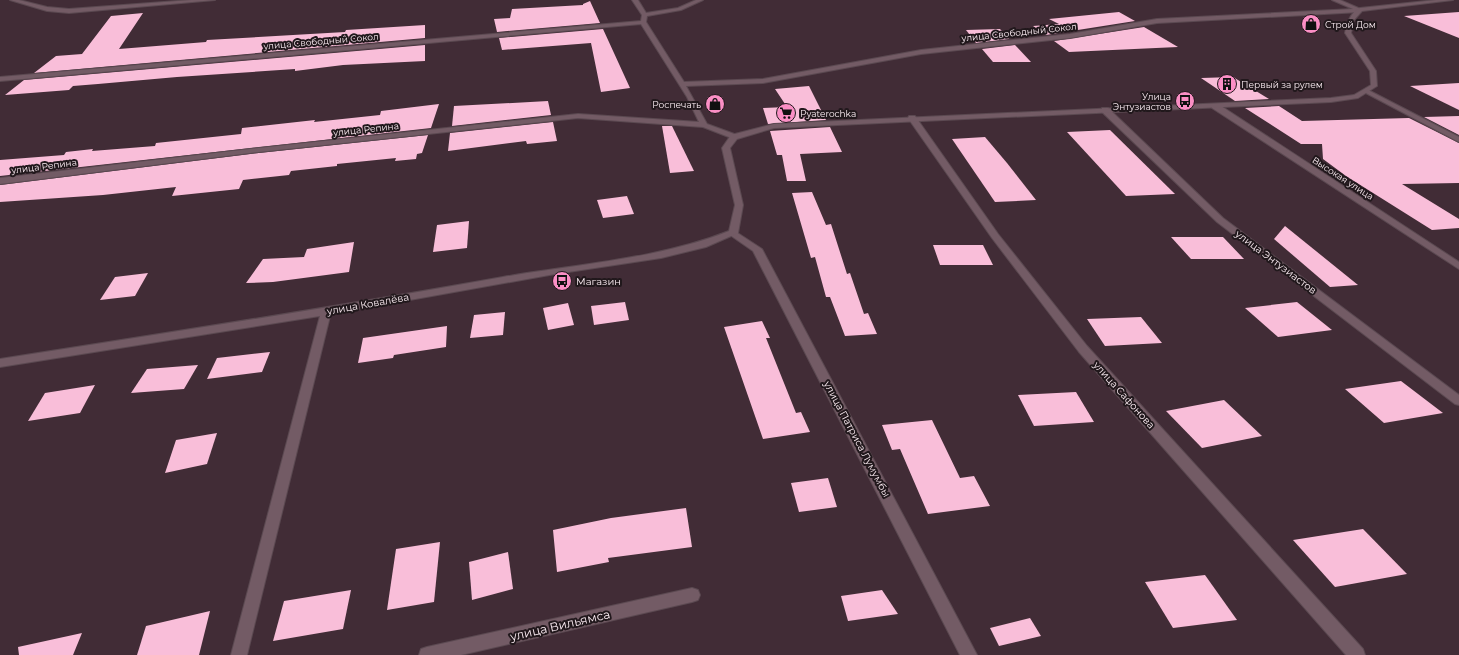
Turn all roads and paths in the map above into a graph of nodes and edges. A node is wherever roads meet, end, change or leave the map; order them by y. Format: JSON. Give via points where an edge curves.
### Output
{"nodes":[{"id":1,"x":14,"y":0,"type":"edge"},
{"id":2,"x":212,"y":0,"type":"edge"},
{"id":3,"x":635,"y":0,"type":"edge"},
{"id":4,"x":700,"y":0,"type":"edge"},
{"id":5,"x":1335,"y":0,"type":"edge"},
{"id":6,"x":1450,"y":0,"type":"edge"},
{"id":7,"x":1360,"y":10,"type":"junction"},
{"id":8,"x":644,"y":19,"type":"junction"},
{"id":9,"x":0,"y":79,"type":"edge"},
{"id":10,"x":682,"y":84,"type":"junction"},
{"id":11,"x":1366,"y":91,"type":"junction"},
{"id":12,"x":1215,"y":106,"type":"junction"},
{"id":13,"x":1105,"y":110,"type":"junction"},
{"id":14,"x":912,"y":118,"type":"junction"},
{"id":15,"x":704,"y":125,"type":"junction"},
{"id":16,"x":734,"y":137,"type":"junction"},
{"id":17,"x":1459,"y":140,"type":"edge"},
{"id":18,"x":0,"y":181,"type":"edge"},
{"id":19,"x":733,"y":233,"type":"junction"},
{"id":20,"x":1459,"y":266,"type":"edge"},
{"id":21,"x":326,"y":312,"type":"junction"},
{"id":22,"x":0,"y":363,"type":"edge"},
{"id":23,"x":1459,"y":401,"type":"edge"},
{"id":24,"x":692,"y":595,"type":"dead end"},
{"id":25,"x":239,"y":655,"type":"edge"},
{"id":26,"x":427,"y":655,"type":"edge"},
{"id":27,"x":969,"y":655,"type":"edge"},
{"id":28,"x":1357,"y":655,"type":"edge"}],
"edges":[{"from":1,"to":2,"type":"street","via":[[47,9],[69,10]]},
{"from":3,"to":8,"type":"street"},
{"from":4,"to":8,"type":"street","name":"улица Свободный Сокол"},
{"from":5,"to":7,"type":"street"},
{"from":6,"to":7,"type":"street","name":"улица Свободный Сокол"},
{"from":7,"to":10,"type":"street","name":"улица Свободный Сокол","via":[[1157,21],[1070,36],[921,52],[763,81]]},
{"from":7,"to":11,"type":"street","via":[[1350,19],[1348,33],[1373,71],[1374,86]]},
{"from":8,"to":9,"type":"street","name":"улица Свободный Сокол"},
{"from":8,"to":10,"type":"street"},
{"from":10,"to":15,"type":"street"},
{"from":11,"to":12,"type":"street","via":[[1356,97],[1330,100]]},
{"from":11,"to":17,"type":"street"},
{"from":12,"to":13,"type":"street"},
{"from":12,"to":20,"type":"street","name":"Высокая улица"},
{"from":13,"to":14,"type":"street"},
{"from":13,"to":23,"type":"street","name":"улица Энтузиастов","via":[[1220,220]]},
{"from":14,"to":16,"type":"street","via":[[774,126]]},
{"from":14,"to":28,"type":"street","name":"улица Сафонова","via":[[996,236],[1082,349]]},
{"from":15,"to":16,"type":"street","name":"улица Репина"},
{"from":15,"to":18,"type":"street","name":"улица Репина","via":[[578,116]]},
{"from":16,"to":19,"type":"street","via":[[726,148],[740,205]]},
{"from":19,"to":21,"type":"street","name":"улица Ковалёва","via":[[703,245],[661,255],[555,271]]},
{"from":19,"to":27,"type":"street","name":"улица Патриса Лумумбы","via":[[757,249]]},
{"from":21,"to":22,"type":"street","name":"улица Ковалёва"},
{"from":21,"to":25,"type":"street"},
{"from":24,"to":26,"type":"street","name":"улица Вильямса"}]}
